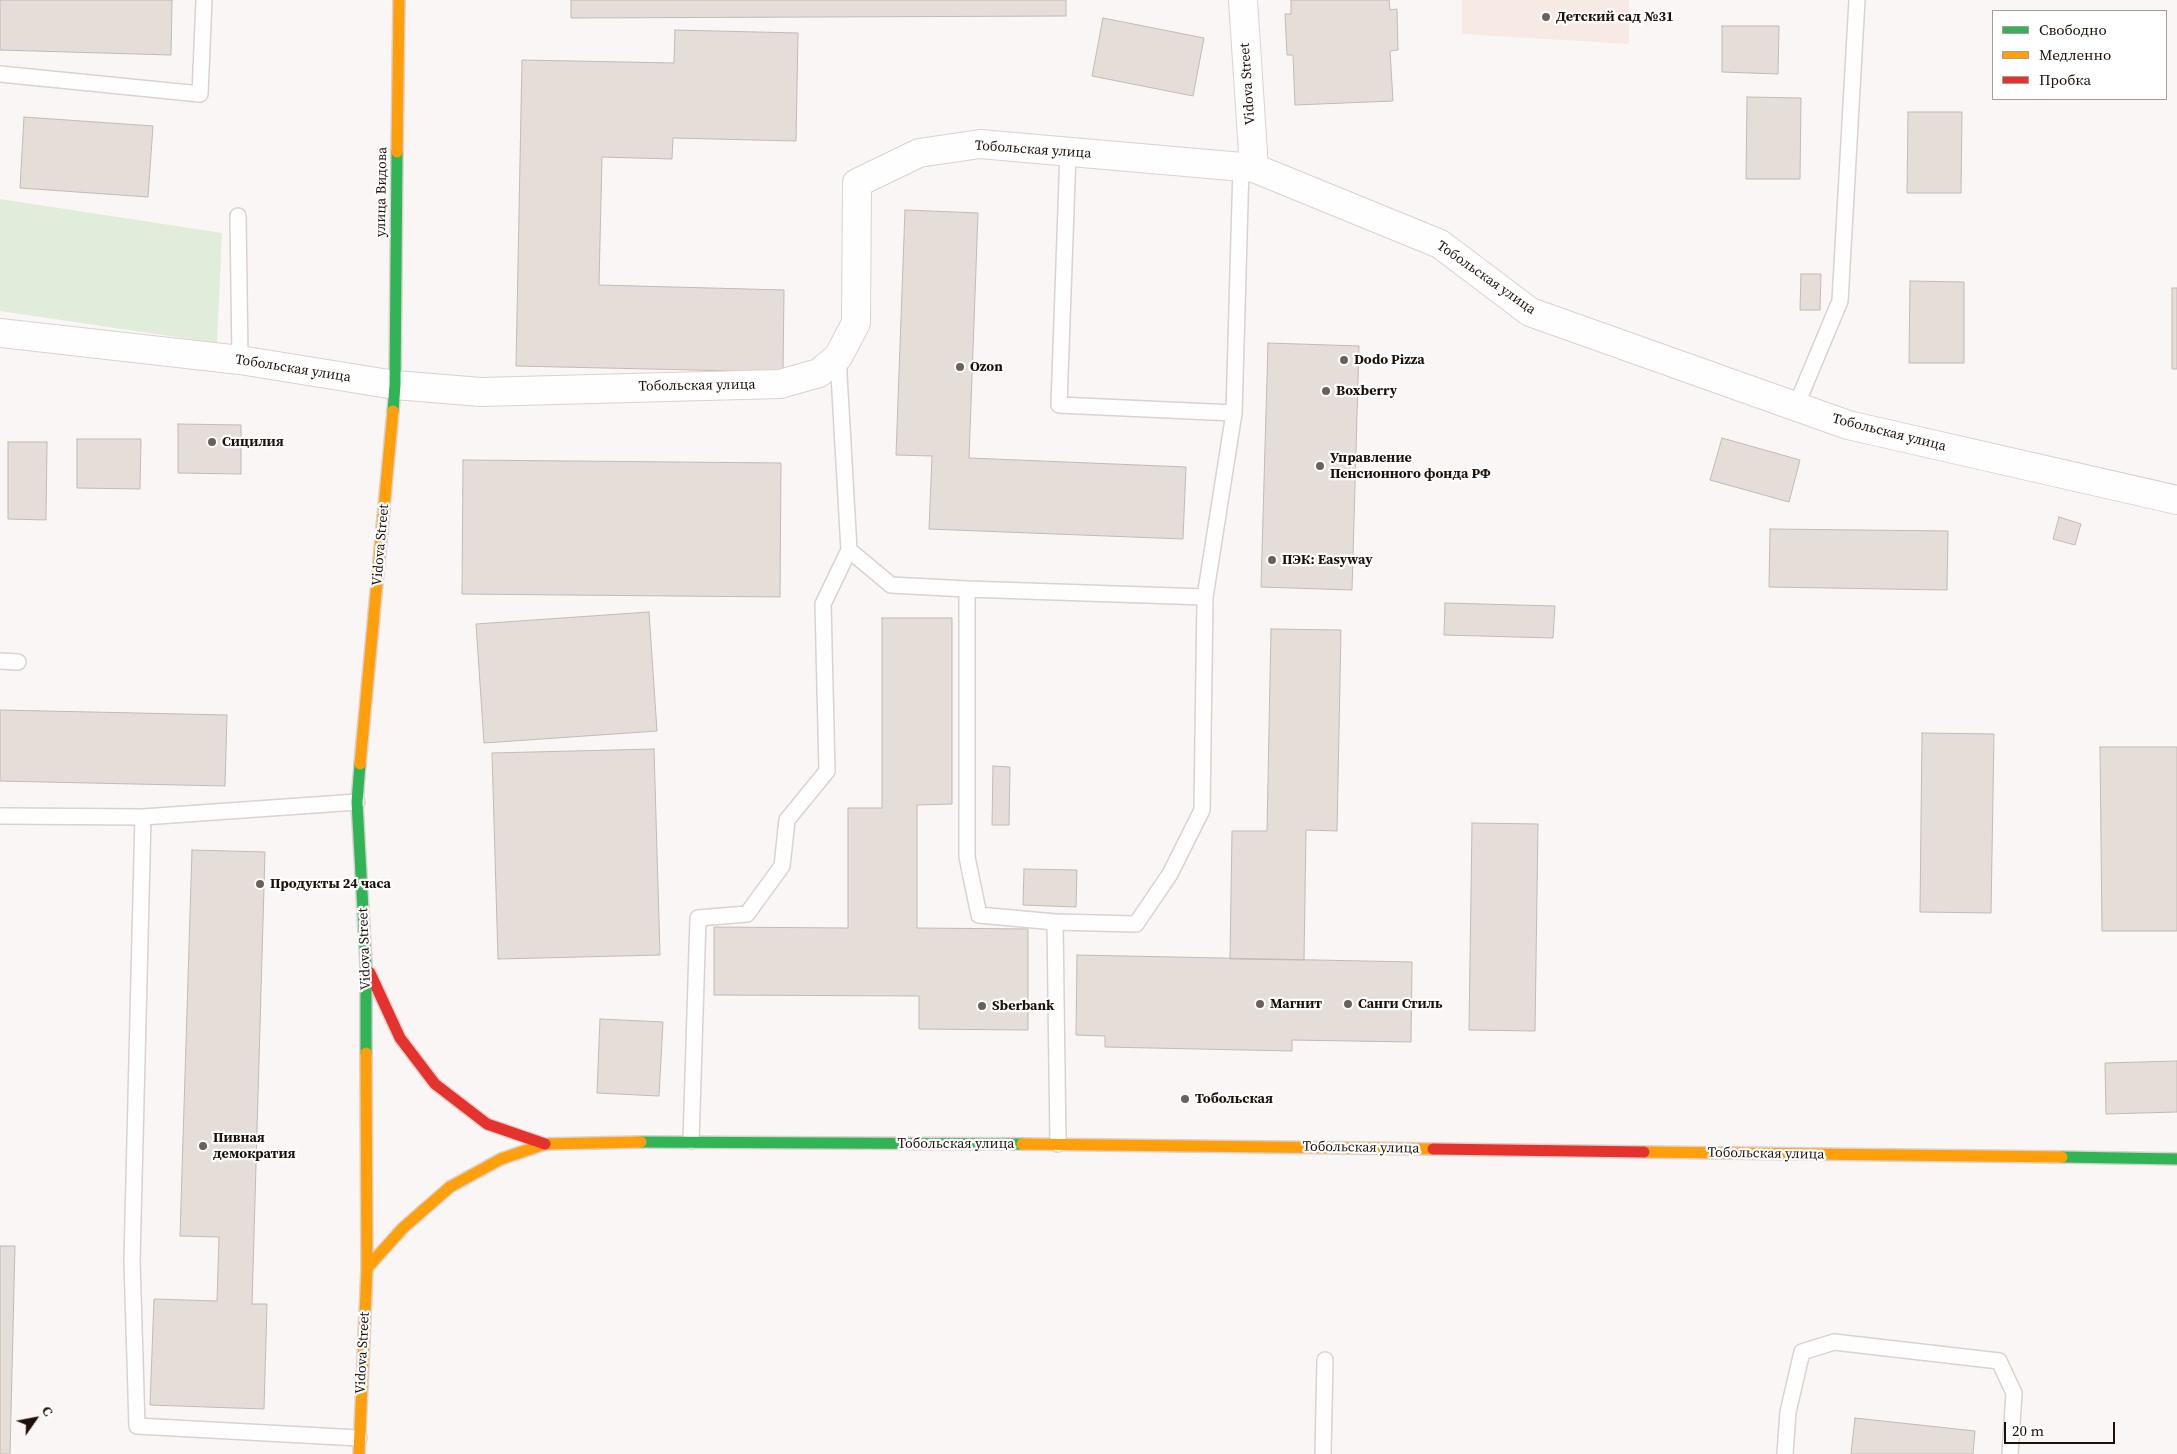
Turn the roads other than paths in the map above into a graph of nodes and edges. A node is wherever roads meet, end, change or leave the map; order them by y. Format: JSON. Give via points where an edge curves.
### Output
{"nodes":[{"id":1,"x":204,"y":0,"type":"edge"},
{"id":2,"x":398,"y":0,"type":"edge"},
{"id":3,"x":409,"y":0,"type":"edge"},
{"id":4,"x":1243,"y":0,"type":"edge"},
{"id":5,"x":1857,"y":0,"type":"edge"},
{"id":6,"x":0,"y":74,"type":"edge"},
{"id":7,"x":1068,"y":152,"type":"junction"},
{"id":8,"x":1248,"y":168,"type":"junction"},
{"id":9,"x":238,"y":216,"type":"dead end"},
{"id":10,"x":0,"y":333,"type":"edge"},
{"id":11,"x":838,"y":357,"type":"junction"},
{"id":12,"x":240,"y":360,"type":"junction"},
{"id":13,"x":395,"y":385,"type":"junction"},
{"id":14,"x":1796,"y":406,"type":"junction"},
{"id":15,"x":1234,"y":413,"type":"junction"},
{"id":16,"x":2177,"y":500,"type":"edge"},
{"id":17,"x":848,"y":550,"type":"junction"},
{"id":18,"x":966,"y":589,"type":"junction"},
{"id":19,"x":1205,"y":597,"type":"junction"},
{"id":20,"x":0,"y":661,"type":"edge"},
{"id":21,"x":18,"y":662,"type":"dead end"},
{"id":22,"x":357,"y":802,"type":"junction"},
{"id":23,"x":0,"y":816,"type":"edge"},
{"id":24,"x":143,"y":817,"type":"junction"},
{"id":25,"x":1055,"y":922,"type":"junction"},
{"id":26,"x":366,"y":965,"type":"junction"},
{"id":27,"x":690,"y":1141,"type":"junction"},
{"id":28,"x":545,"y":1144,"type":"junction"},
{"id":29,"x":1058,"y":1144,"type":"junction"},
{"id":30,"x":2177,"y":1159,"type":"edge"},
{"id":31,"x":366,"y":1268,"type":"junction"},
{"id":32,"x":1325,"y":1360,"type":"dead end"},
{"id":33,"x":359,"y":1438,"type":"junction"},
{"id":34,"x":359,"y":1454,"type":"edge"},
{"id":35,"x":1323,"y":1454,"type":"edge"},
{"id":36,"x":1785,"y":1454,"type":"edge"},
{"id":37,"x":2010,"y":1454,"type":"edge"}],
"edges":[{"from":1,"to":6,"type":"lane","via":[[200,94]]},
{"from":2,"to":3,"type":"lane"},
{"from":2,"to":13,"type":"street","name":"улица Видова"},
{"from":4,"to":8,"type":"street","name":"Vidova Street"},
{"from":5,"to":14,"type":"lane","via":[[1840,301]]},
{"from":7,"to":8,"type":"street","name":"Тобольская улица"},
{"from":7,"to":11,"type":"street","name":"Тобольская улица","via":[[980,144],[919,154],[857,183],[856,323]]},
{"from":7,"to":15,"type":"lane","via":[[1059,405]]},
{"from":8,"to":14,"type":"street","name":"Тобольская улица","via":[[1440,244],[1530,312]]},
{"from":8,"to":15,"type":"lane"},
{"from":9,"to":12,"type":"lane"},
{"from":10,"to":12,"type":"street","name":"Тобольская улица"},
{"from":11,"to":13,"type":"street","name":"Тобольская улица","via":[[819,373],[780,384],[481,392]]},
{"from":11,"to":17,"type":"lane"},
{"from":12,"to":13,"type":"street","name":"Тобольская улица"},
{"from":13,"to":22,"type":"street","name":"Vidova Street"},
{"from":14,"to":16,"type":"street","name":"Тобольская улица","via":[[1848,425]]},
{"from":15,"to":19,"type":"lane"},
{"from":17,"to":18,"type":"lane","via":[[891,585]]},
{"from":17,"to":27,"type":"lane","via":[[823,604],[827,771],[787,820],[782,866],[747,914],[698,918]]},
{"from":18,"to":19,"type":"lane"},
{"from":18,"to":25,"type":"lane","via":[[966,857],[979,915]]},
{"from":19,"to":25,"type":"lane","via":[[1202,810],[1170,874],[1136,924]]},
{"from":20,"to":21,"type":"lane"},
{"from":22,"to":24,"type":"lane"},
{"from":22,"to":26,"type":"street","name":"Vidova Street"},
{"from":23,"to":24,"type":"lane"},
{"from":24,"to":33,"type":"lane","via":[[132,1260],[137,1426]]},
{"from":25,"to":29,"type":"lane"},
{"from":26,"to":28,"type":"street","name":"Тобольская улица","via":[[400,1038],[435,1084],[487,1124]]},
{"from":26,"to":31,"type":"street","name":"Vidova Street"},
{"from":27,"to":28,"type":"street","name":"Тобольская улица"},
{"from":27,"to":29,"type":"street","name":"Тобольская улица"},
{"from":28,"to":31,"type":"street","name":"Тобольская улица","via":[[501,1159],[450,1188],[403,1228]]},
{"from":29,"to":30,"type":"street","name":"Тобольская улица"},
{"from":31,"to":33,"type":"street","name":"Vidova Street"},
{"from":32,"to":35,"type":"lane"},
{"from":33,"to":34,"type":"street","name":"Vidova Street"},
{"from":36,"to":37,"type":"lane","via":[[1788,1412],[1802,1352],[1834,1342],[1999,1361],[2014,1393]]}]}
